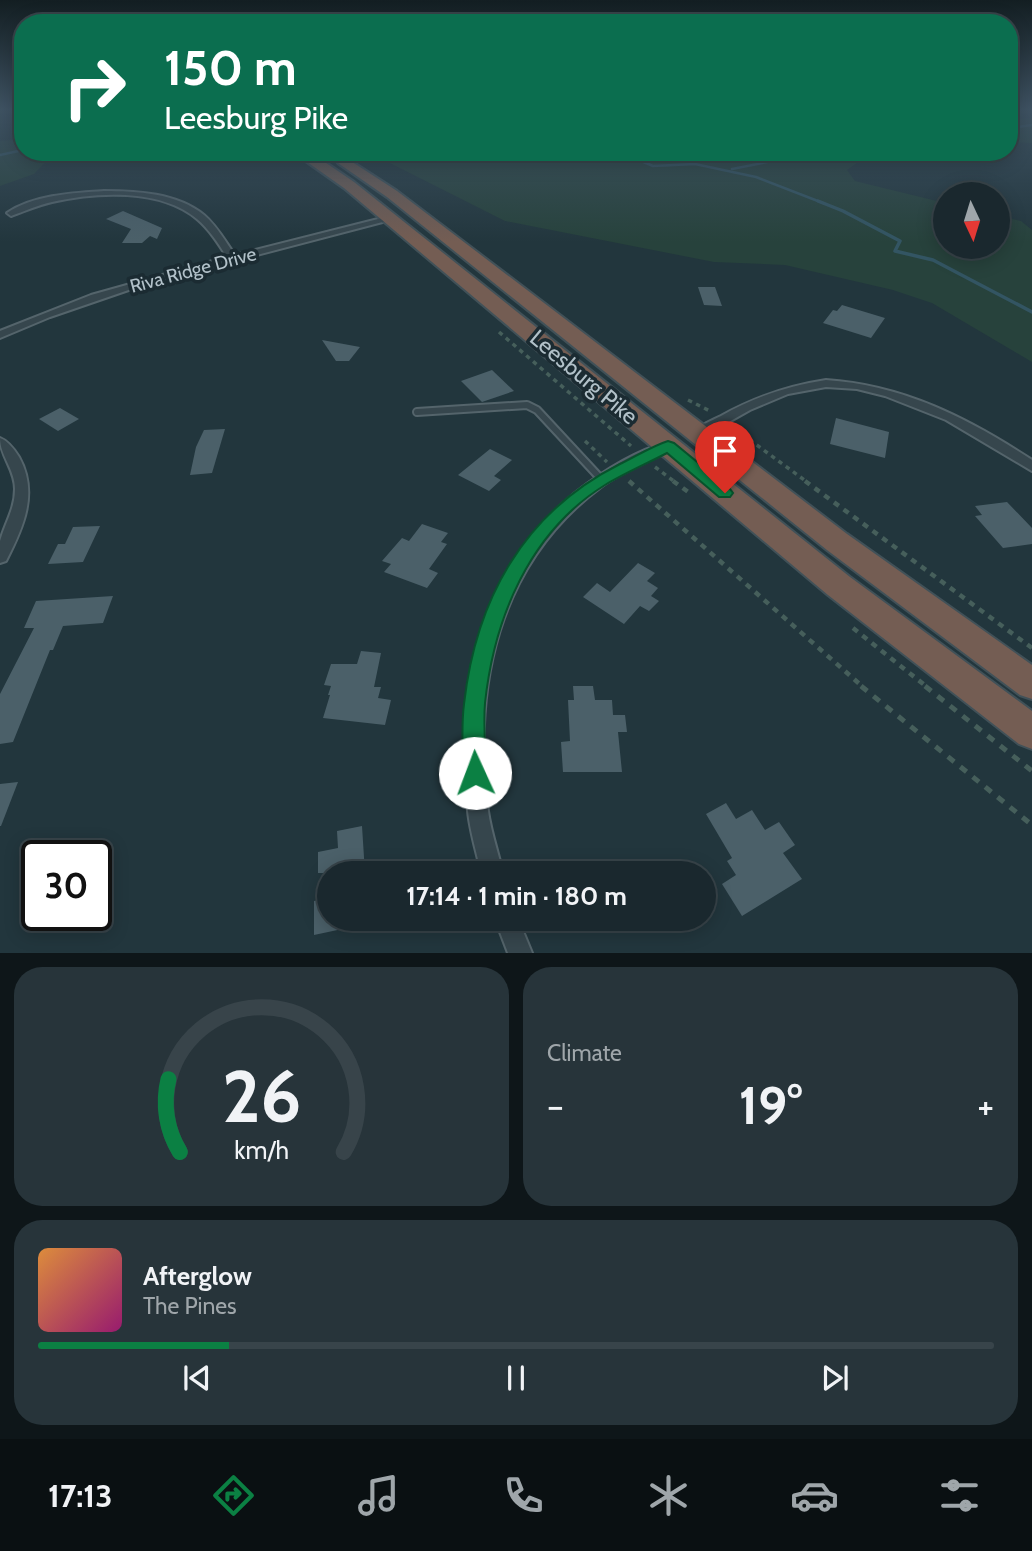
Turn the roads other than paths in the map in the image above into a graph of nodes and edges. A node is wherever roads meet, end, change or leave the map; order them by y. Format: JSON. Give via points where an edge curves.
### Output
{"nodes":[{"id":1,"x":314,"y":161,"type":"edge"},
{"id":2,"x":342,"y":161,"type":"edge"},
{"id":3,"x":11,"y":213,"type":"dead end"},
{"id":4,"x":390,"y":219,"type":"junction"},
{"id":5,"x":233,"y":259,"type":"junction"},
{"id":6,"x":0,"y":335,"type":"edge"},
{"id":7,"x":417,"y":412,"type":"dead end"},
{"id":8,"x":711,"y":427,"type":"junction"},
{"id":9,"x":0,"y":442,"type":"edge"},
{"id":10,"x":668,"y":446,"type":"junction"},
{"id":11,"x":1032,"y":466,"type":"edge"},
{"id":12,"x":610,"y":475,"type":"junction"},
{"id":13,"x":0,"y":557,"type":"edge"},
{"id":14,"x":900,"y":589,"type":"junction"},
{"id":15,"x":1032,"y":684,"type":"edge"},
{"id":16,"x":1032,"y":732,"type":"edge"},
{"id":17,"x":489,"y":861,"type":"edge"},
{"id":18,"x":512,"y":931,"type":"edge"},
{"id":19,"x":520,"y":953,"type":"edge"}],
"edges":[{"from":1,"to":4,"type":"highway","name":"Leesburg Pike"},
{"from":2,"to":8,"type":"highway","name":"Leesburg Pike"},
{"from":3,"to":5,"type":"street","via":[[68,197],[119,194],[158,198],[195,212]]},
{"from":4,"to":5,"type":"street","name":"Riva Ridge Drive"},
{"from":4,"to":10,"type":"highway","name":"Leesburg Pike"},
{"from":5,"to":6,"type":"street","name":"Riva Ridge Drive","via":[[92,298]]},
{"from":7,"to":12,"type":"lane","via":[[527,405]]},
{"from":8,"to":11,"type":"street","via":[[796,388],[827,383],[863,386],[954,419]]},
{"from":8,"to":14,"type":"highway","name":"Leesburg Pike"},
{"from":9,"to":13,"type":"street","via":[[19,468],[23,487],[14,531]]},
{"from":10,"to":12,"type":"street"},
{"from":10,"to":14,"type":"highway","via":[[689,448],[710,458],[818,543]]},
{"from":10,"to":16,"type":"highway","name":"Leesburg Pike","via":[[850,595]]},
{"from":12,"to":17,"type":"street","via":[[572,502],[539,536],[507,585],[491,622],[474,706],[473,754],[478,812]]},
{"from":14,"to":15,"type":"highway","name":"Leesburg Pike"},
{"from":18,"to":19,"type":"street"}]}
